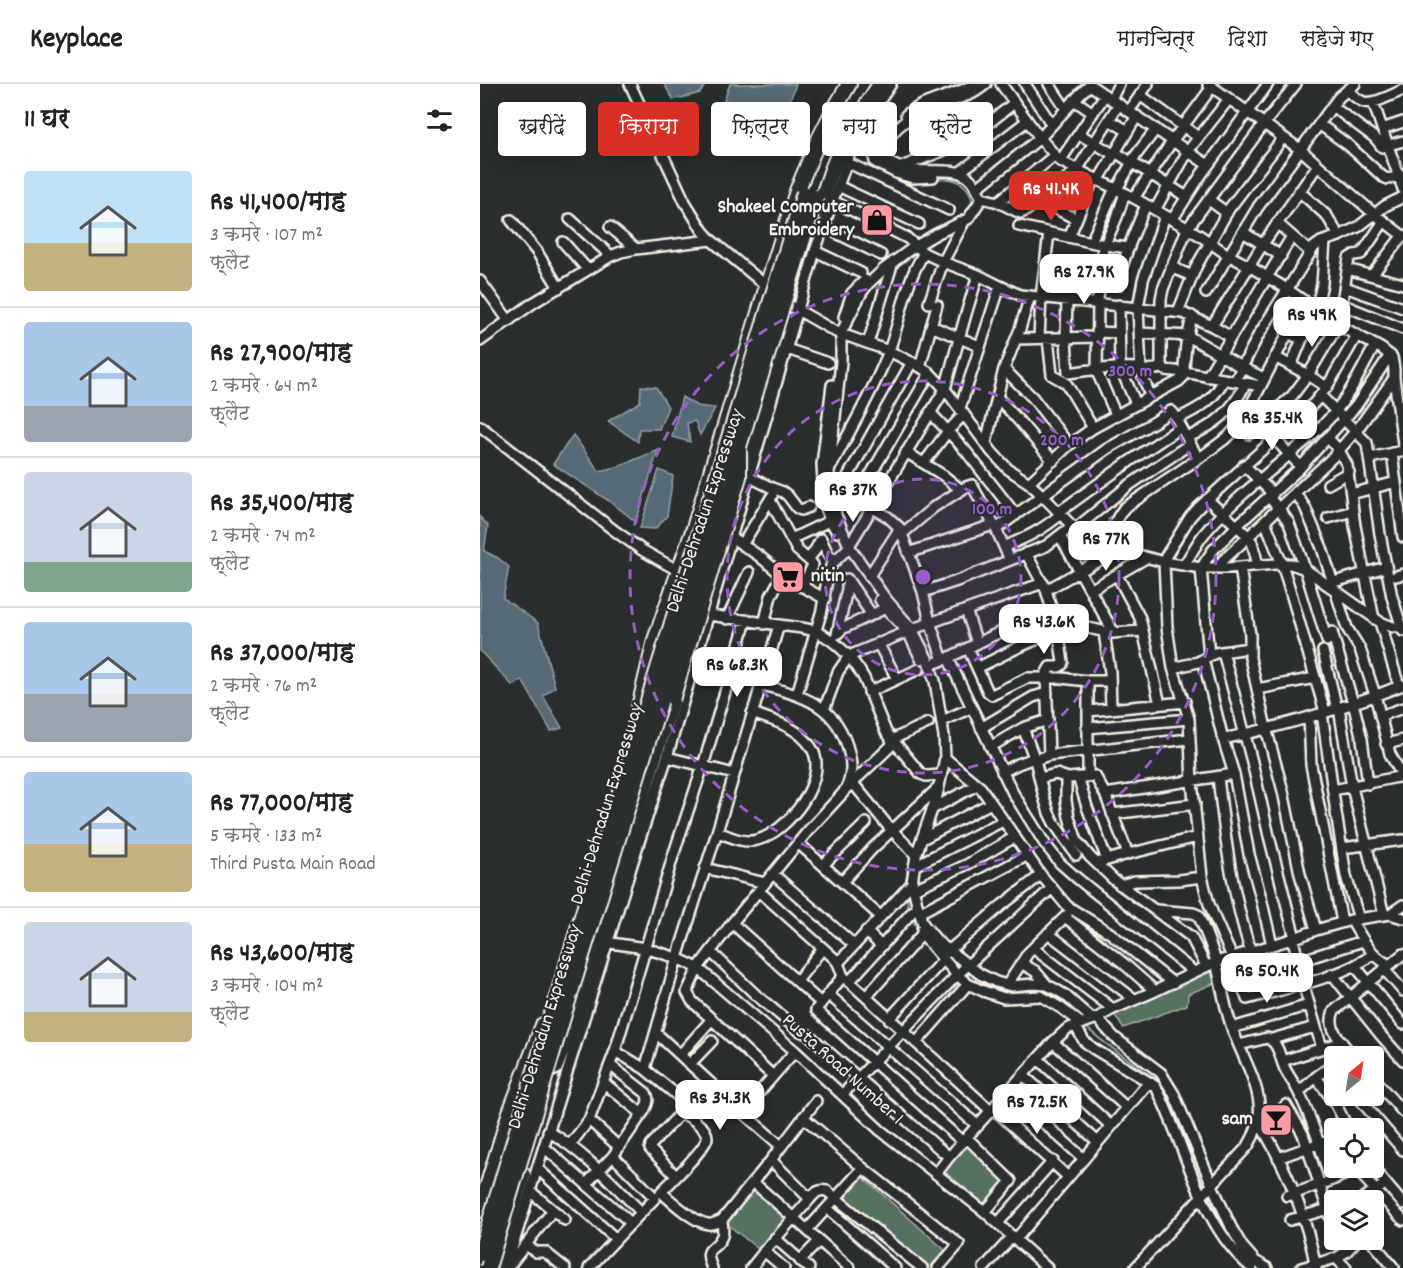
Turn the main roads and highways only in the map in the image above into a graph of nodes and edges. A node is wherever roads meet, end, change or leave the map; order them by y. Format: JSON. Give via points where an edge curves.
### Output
{"nodes":[{"id":1,"x":849,"y":84,"type":"edge"},
{"id":2,"x":857,"y":84,"type":"edge"},
{"id":3,"x":872,"y":84,"type":"edge"},
{"id":4,"x":880,"y":84,"type":"edge"},
{"id":5,"x":740,"y":439,"type":"junction"},
{"id":6,"x":600,"y":940,"type":"junction"},
{"id":7,"x":480,"y":1210,"type":"edge"},
{"id":8,"x":480,"y":1254,"type":"edge"},
{"id":9,"x":488,"y":1268,"type":"edge"},
{"id":10,"x":495,"y":1268,"type":"edge"}],
"edges":[{"from":1,"to":7,"type":"highway","name":"Delhi–Dehradun Expressway","via":[[801,181],[694,528],[655,640],[630,747],[551,1002],[509,1115]]},
{"from":2,"to":8,"type":"highway","name":"Delhi-Dehradun Expressway","bridge":true,"via":[[828,136],[804,193]]},
{"from":3,"to":5,"type":"highway","name":"Delhi-Dehradun Expressway","bridge":true,"via":[[822,178]]},
{"from":4,"to":6,"type":"highway","name":"Delhi–Dehradun Expressway","via":[[844,140],[813,224],[793,307],[705,576],[701,614],[675,672]]},
{"from":5,"to":6,"type":"main road","bridge":true,"via":[[740,477]]},
{"from":5,"to":9,"type":"highway","name":"Delhi-Dehradun Expressway","bridge":true},
{"from":6,"to":10,"type":"highway","name":"Delhi–Dehradun Expressway","via":[[553,1071]]}]}
